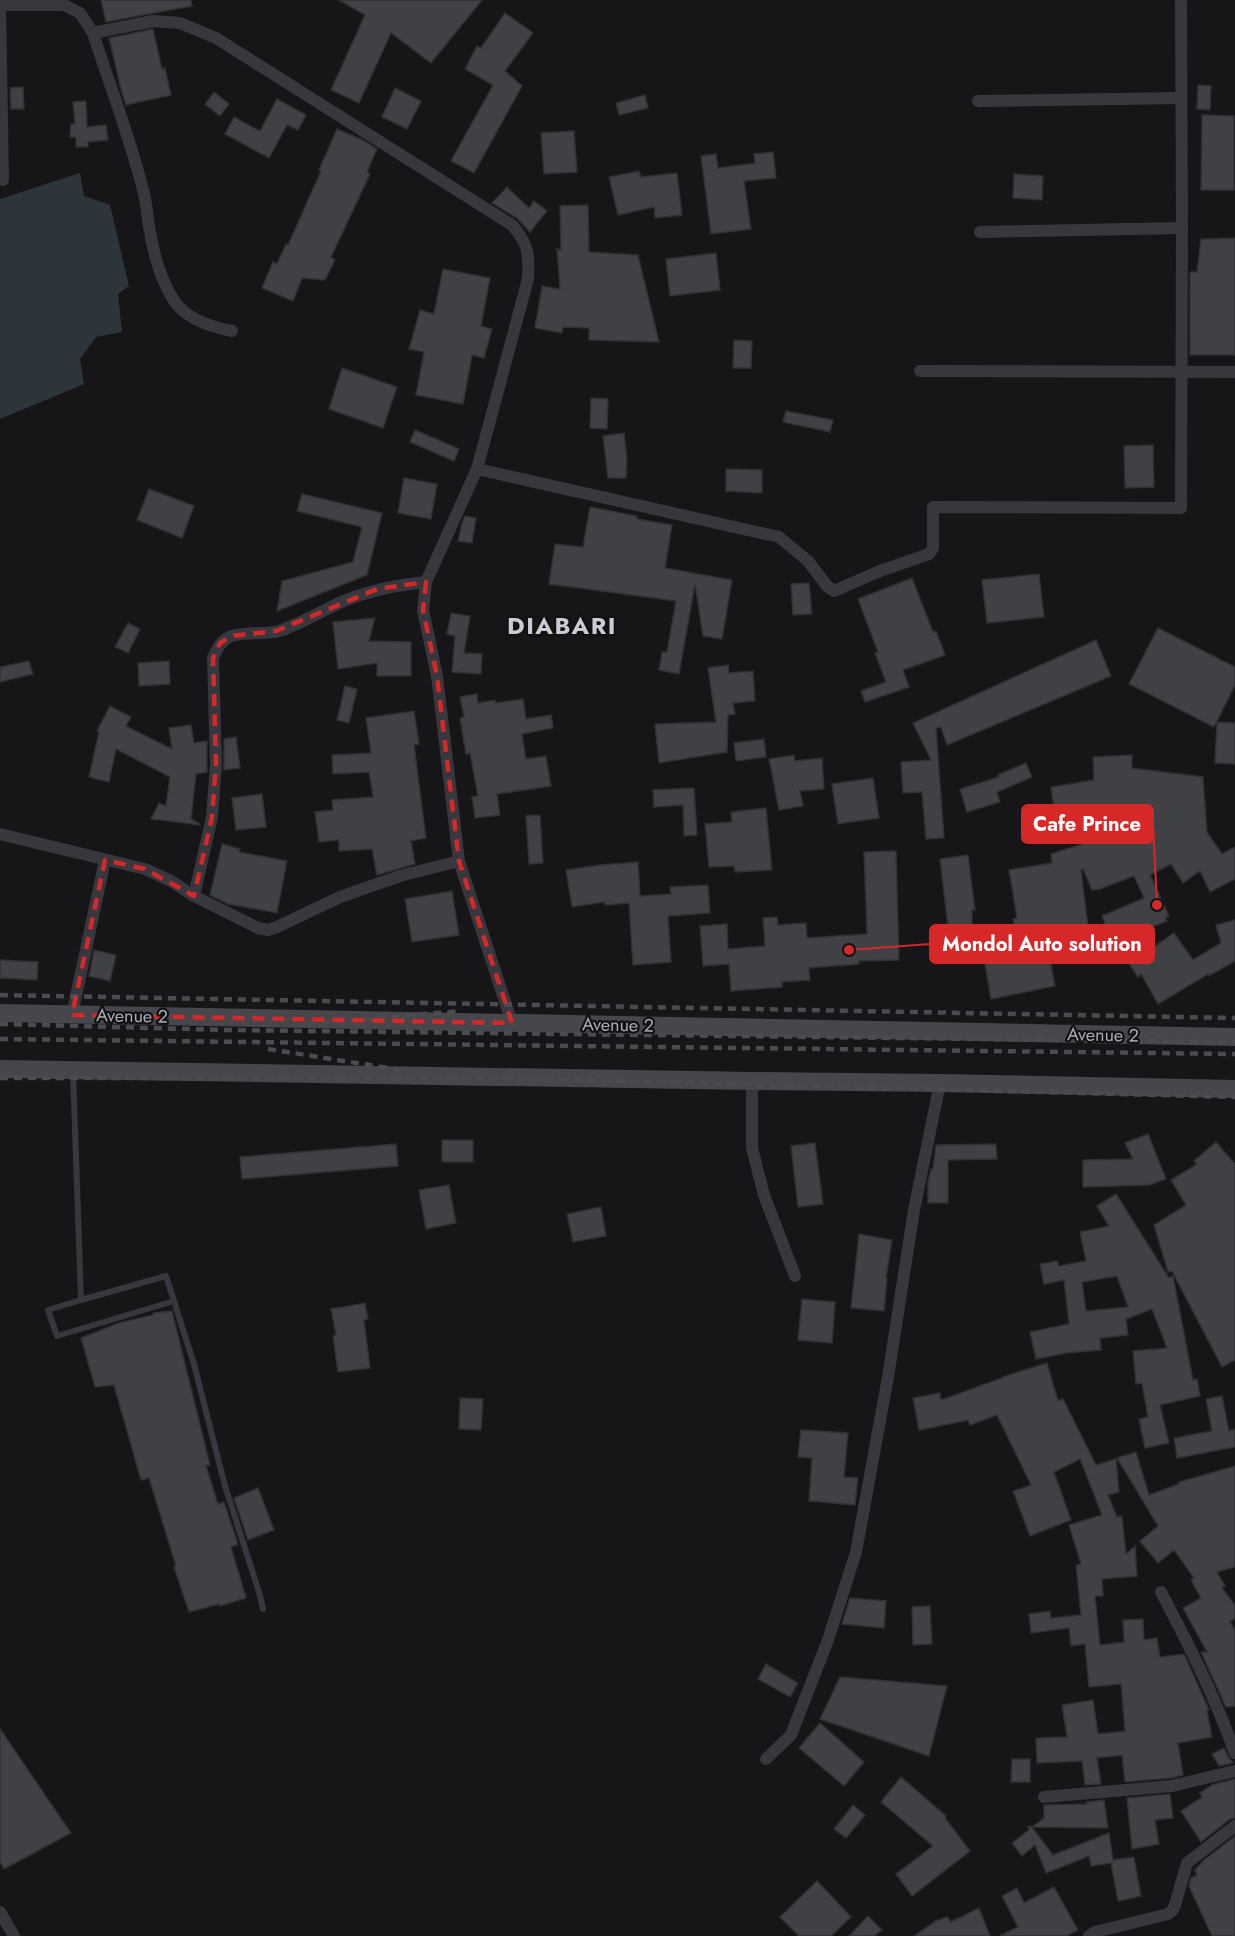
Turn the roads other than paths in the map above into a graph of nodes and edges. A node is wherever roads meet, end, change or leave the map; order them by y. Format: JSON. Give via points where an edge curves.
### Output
{"nodes":[{"id":1,"x":1181,"y":0,"type":"edge"},
{"id":2,"x":0,"y":5,"type":"edge"},
{"id":3,"x":93,"y":33,"type":"junction"},
{"id":4,"x":1181,"y":98,"type":"junction"},
{"id":5,"x":978,"y":101,"type":"dead end"},
{"id":6,"x":3,"y":180,"type":"dead end"},
{"id":7,"x":1182,"y":228,"type":"junction"},
{"id":8,"x":980,"y":232,"type":"dead end"},
{"id":9,"x":232,"y":331,"type":"dead end"},
{"id":10,"x":920,"y":371,"type":"dead end"},
{"id":11,"x":1181,"y":372,"type":"junction"},
{"id":12,"x":1235,"y":372,"type":"edge"},
{"id":13,"x":477,"y":469,"type":"junction"},
{"id":14,"x":426,"y":582,"type":"junction"},
{"id":15,"x":0,"y":834,"type":"edge"},
{"id":16,"x":105,"y":860,"type":"junction"},
{"id":17,"x":459,"y":861,"type":"junction"},
{"id":18,"x":194,"y":896,"type":"junction"},
{"id":19,"x":0,"y":1013,"type":"edge"},
{"id":20,"x":72,"y":1015,"type":"junction"},
{"id":21,"x":512,"y":1023,"type":"junction"},
{"id":22,"x":1235,"y":1037,"type":"edge"},
{"id":23,"x":0,"y":1069,"type":"edge"},
{"id":24,"x":73,"y":1071,"type":"junction"},
{"id":25,"x":752,"y":1082,"type":"junction"},
{"id":26,"x":940,"y":1083,"type":"junction"},
{"id":27,"x":1235,"y":1089,"type":"edge"},
{"id":28,"x":795,"y":1276,"type":"dead end"},
{"id":29,"x":81,"y":1300,"type":"junction"},
{"id":30,"x":174,"y":1301,"type":"junction"},
{"id":31,"x":1161,"y":1592,"type":"dead end"},
{"id":32,"x":263,"y":1610,"type":"dead end"},
{"id":33,"x":1235,"y":1753,"type":"edge"},
{"id":34,"x":766,"y":1759,"type":"dead end"},
{"id":35,"x":1235,"y":1771,"type":"edge"},
{"id":36,"x":1044,"y":1797,"type":"dead end"},
{"id":37,"x":1235,"y":1826,"type":"edge"},
{"id":38,"x":0,"y":1912,"type":"edge"},
{"id":39,"x":14,"y":1936,"type":"edge"},
{"id":40,"x":1089,"y":1936,"type":"edge"}],
"edges":[{"from":1,"to":4,"type":"street"},
{"from":2,"to":3,"type":"street","via":[[64,4],[80,13]]},
{"from":2,"to":6,"type":"street"},
{"from":3,"to":9,"type":"street","via":[[145,197],[158,268],[174,301],[192,317],[213,328]]},
{"from":3,"to":13,"type":"street","via":[[153,21],[180,22],[216,38],[512,225],[524,239],[529,255],[528,279]]},
{"from":4,"to":5,"type":"street"},
{"from":4,"to":7,"type":"street"},
{"from":7,"to":8,"type":"street"},
{"from":7,"to":11,"type":"street"},
{"from":10,"to":11,"type":"street"},
{"from":11,"to":12,"type":"street"},
{"from":11,"to":13,"type":"street","via":[[1181,508],[933,507],[933,548],[929,554],[834,591],[808,561],[779,537]]},
{"from":13,"to":14,"type":"street"},
{"from":14,"to":17,"type":"street","via":[[423,610],[437,676]]},
{"from":14,"to":18,"type":"street","via":[[377,589],[284,629],[232,636],[220,643],[213,658],[216,764],[212,817]]},
{"from":15,"to":16,"type":"street"},
{"from":16,"to":18,"type":"street","via":[[145,869]]},
{"from":16,"to":20,"type":"street"},
{"from":17,"to":18,"type":"street","via":[[340,897],[268,930]]},
{"from":17,"to":21,"type":"street"},
{"from":19,"to":20,"type":"main road","name":"Avenue 2"},
{"from":20,"to":21,"type":"main road","name":"Avenue 2"},
{"from":21,"to":22,"type":"main road","name":"Avenue 2"},
{"from":23,"to":24,"type":"main road"},
{"from":24,"to":25,"type":"main road"},
{"from":24,"to":29,"type":"lane"},
{"from":25,"to":26,"type":"main road"},
{"from":25,"to":28,"type":"street","via":[[752,1148],[764,1195]]},
{"from":26,"to":27,"type":"main road"},
{"from":26,"to":34,"type":"street","via":[[914,1210],[856,1552],[828,1640],[791,1735]]},
{"from":29,"to":30,"type":"lane","via":[[166,1276]]},
{"from":29,"to":30,"type":"lane","via":[[48,1310],[57,1336]]},
{"from":30,"to":32,"type":"lane"},
{"from":31,"to":33,"type":"street","via":[[1192,1651]]},
{"from":35,"to":36,"type":"street","via":[[1172,1786]]},
{"from":37,"to":40,"type":"street","via":[[1187,1863],[1175,1905],[1168,1914]]},
{"from":38,"to":39,"type":"street"}]}
